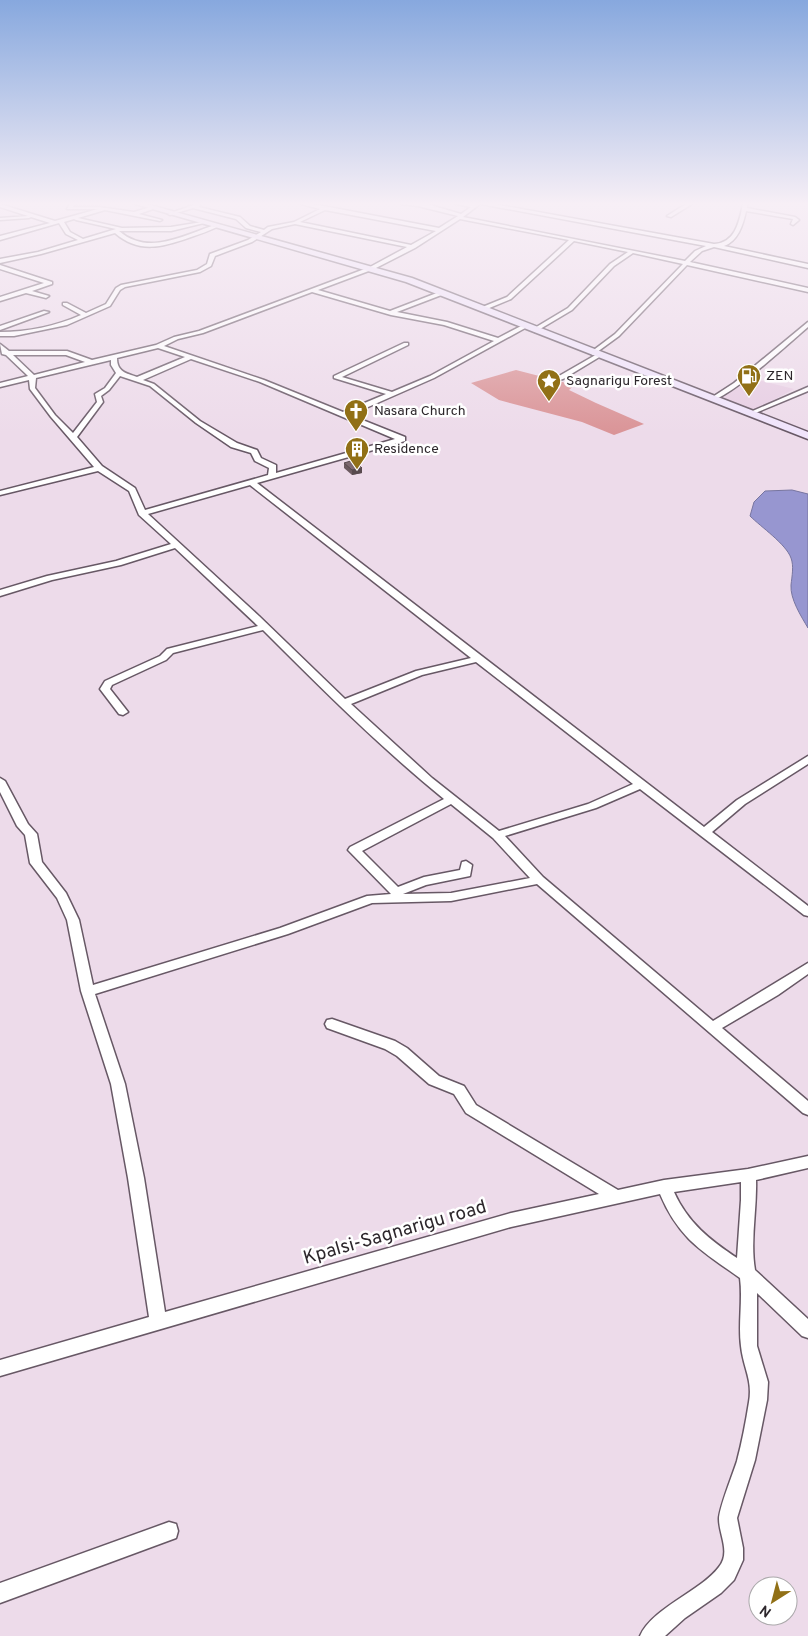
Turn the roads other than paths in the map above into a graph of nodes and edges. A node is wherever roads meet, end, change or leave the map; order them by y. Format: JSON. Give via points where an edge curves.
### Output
{"nodes":[{"id":1,"x":42,"y":280,"type":"edge"},
{"id":2,"x":151,"y":280,"type":"edge"},
{"id":3,"x":341,"y":280,"type":"edge"},
{"id":4,"x":408,"y":280,"type":"edge"},
{"id":5,"x":528,"y":280,"type":"edge"},
{"id":6,"x":597,"y":280,"type":"edge"},
{"id":7,"x":671,"y":280,"type":"edge"},
{"id":8,"x":765,"y":280,"type":"edge"},
{"id":9,"x":808,"y":290,"type":"edge"},
{"id":10,"x":26,"y":291,"type":"junction"},
{"id":11,"x":314,"y":291,"type":"junction"},
{"id":12,"x":442,"y":292,"type":"junction"},
{"id":13,"x":46,"y":296,"type":"dead end"},
{"id":14,"x":0,"y":299,"type":"edge"},
{"id":15,"x":65,"y":304,"type":"dead end"},
{"id":16,"x":482,"y":308,"type":"junction"},
{"id":17,"x":46,"y":312,"type":"dead end"},
{"id":18,"x":390,"y":313,"type":"junction"},
{"id":19,"x":84,"y":314,"type":"junction"},
{"id":20,"x":808,"y":324,"type":"edge"},
{"id":21,"x":525,"y":326,"type":"junction"},
{"id":22,"x":0,"y":328,"type":"edge"},
{"id":23,"x":536,"y":330,"type":"junction"},
{"id":24,"x":0,"y":334,"type":"edge"},
{"id":25,"x":499,"y":340,"type":"junction"},
{"id":26,"x":406,"y":344,"type":"dead end"},
{"id":27,"x":0,"y":346,"type":"edge"},
{"id":28,"x":158,"y":346,"type":"junction"},
{"id":29,"x":8,"y":353,"type":"junction"},
{"id":30,"x":0,"y":354,"type":"edge"},
{"id":31,"x":596,"y":354,"type":"junction"},
{"id":32,"x":191,"y":357,"type":"junction"},
{"id":33,"x":114,"y":358,"type":"junction"},
{"id":34,"x":95,"y":363,"type":"junction"},
{"id":35,"x":119,"y":372,"type":"junction"},
{"id":36,"x":33,"y":377,"type":"junction"},
{"id":37,"x":554,"y":379,"type":"dead end"},
{"id":38,"x":137,"y":380,"type":"junction"},
{"id":39,"x":0,"y":385,"type":"edge"},
{"id":40,"x":808,"y":389,"type":"edge"},
{"id":41,"x":392,"y":394,"type":"junction"},
{"id":42,"x":713,"y":399,"type":"junction"},
{"id":43,"x":751,"y":413,"type":"junction"},
{"id":44,"x":343,"y":415,"type":"junction"},
{"id":45,"x":808,"y":436,"type":"edge"},
{"id":46,"x":74,"y":437,"type":"junction"},
{"id":47,"x":99,"y":468,"type":"junction"},
{"id":48,"x":272,"y":477,"type":"junction"},
{"id":49,"x":252,"y":482,"type":"junction"},
{"id":50,"x":0,"y":493,"type":"edge"},
{"id":51,"x":142,"y":513,"type":"junction"},
{"id":52,"x":176,"y":546,"type":"junction"},
{"id":53,"x":0,"y":593,"type":"edge"},
{"id":54,"x":264,"y":627,"type":"junction"},
{"id":55,"x":478,"y":659,"type":"junction"},
{"id":56,"x":344,"y":703,"type":"junction"},
{"id":57,"x":123,"y":712,"type":"dead end"},
{"id":58,"x":808,"y":759,"type":"edge"},
{"id":59,"x":0,"y":781,"type":"edge"},
{"id":60,"x":642,"y":784,"type":"junction"},
{"id":61,"x":452,"y":799,"type":"junction"},
{"id":62,"x":705,"y":832,"type":"junction"},
{"id":63,"x":497,"y":835,"type":"junction"},
{"id":64,"x":466,"y":865,"type":"dead end"},
{"id":65,"x":539,"y":880,"type":"junction"},
{"id":66,"x":808,"y":912,"type":"edge"},
{"id":67,"x":808,"y":968,"type":"edge"},
{"id":68,"x":88,"y":992,"type":"junction"},
{"id":69,"x":332,"y":1024,"type":"dead end"},
{"id":70,"x":714,"y":1027,"type":"junction"},
{"id":71,"x":808,"y":1109,"type":"edge"},
{"id":72,"x":808,"y":1162,"type":"edge"},
{"id":73,"x":748,"y":1175,"type":"junction"},
{"id":74,"x":664,"y":1187,"type":"junction"},
{"id":75,"x":616,"y":1197,"type":"junction"},
{"id":76,"x":746,"y":1274,"type":"junction"},
{"id":77,"x":158,"y":1322,"type":"junction"},
{"id":78,"x":808,"y":1330,"type":"edge"},
{"id":79,"x":0,"y":1368,"type":"edge"},
{"id":80,"x":169,"y":1531,"type":"dead end"},
{"id":81,"x":0,"y":1593,"type":"edge"},
{"id":82,"x":650,"y":1636,"type":"edge"}],
"edges":[{"from":1,"to":10,"type":"street","via":[[50,283]]},
{"from":2,"to":19,"type":"street","via":[[123,286],[108,304]]},
{"from":3,"to":11,"type":"street"},
{"from":4,"to":12,"type":"street"},
{"from":5,"to":16,"type":"street","via":[[509,298]]},
{"from":6,"to":23,"type":"street","via":[[570,309]]},
{"from":7,"to":31,"type":"street"},
{"from":8,"to":9,"type":"street"},
{"from":10,"to":13,"type":"street"},
{"from":10,"to":14,"type":"street"},
{"from":11,"to":18,"type":"street"},
{"from":11,"to":28,"type":"street"},
{"from":12,"to":16,"type":"street"},
{"from":12,"to":18,"type":"street"},
{"from":15,"to":19,"type":"street"},
{"from":16,"to":21,"type":"street"},
{"from":17,"to":22,"type":"street"},
{"from":18,"to":25,"type":"street","via":[[445,322]]},
{"from":19,"to":24,"type":"street","via":[[65,324]]},
{"from":20,"to":42,"type":"street"},
{"from":21,"to":23,"type":"street"},
{"from":21,"to":25,"type":"street"},
{"from":23,"to":31,"type":"street"},
{"from":25,"to":41,"type":"street","via":[[432,377]]},
{"from":26,"to":41,"type":"street","via":[[336,377]]},
{"from":27,"to":29,"type":"street"},
{"from":28,"to":32,"type":"street"},
{"from":28,"to":33,"type":"street"},
{"from":29,"to":30,"type":"street"},
{"from":29,"to":34,"type":"street","via":[[67,353]]},
{"from":29,"to":36,"type":"street"},
{"from":31,"to":37,"type":"street","via":[[561,378]]},
{"from":31,"to":42,"type":"street"},
{"from":32,"to":38,"type":"street"},
{"from":32,"to":44,"type":"street","via":[[262,381]]},
{"from":33,"to":34,"type":"street"},
{"from":33,"to":35,"type":"street"},
{"from":34,"to":36,"type":"street"},
{"from":35,"to":38,"type":"street"},
{"from":35,"to":46,"type":"street","via":[[97,395],[100,402]]},
{"from":36,"to":39,"type":"street"},
{"from":36,"to":46,"type":"street","via":[[32,388]]},
{"from":38,"to":48,"type":"street","via":[[152,385],[198,422],[234,445],[254,452],[258,459],[273,467]]},
{"from":40,"to":43,"type":"street"},
{"from":41,"to":44,"type":"street"},
{"from":42,"to":43,"type":"street"},
{"from":43,"to":45,"type":"street"},
{"from":44,"to":48,"type":"street","via":[[402,439]]},
{"from":46,"to":47,"type":"street"},
{"from":47,"to":50,"type":"street"},
{"from":47,"to":51,"type":"street","via":[[132,490]]},
{"from":48,"to":49,"type":"street"},
{"from":49,"to":51,"type":"street"},
{"from":49,"to":55,"type":"street"},
{"from":51,"to":52,"type":"street"},
{"from":52,"to":53,"type":"street"},
{"from":52,"to":54,"type":"street"},
{"from":54,"to":56,"type":"street"},
{"from":54,"to":57,"type":"street","via":[[170,650],[163,658],[108,683],[105,689]]},
{"from":55,"to":56,"type":"street","via":[[419,673]]},
{"from":55,"to":60,"type":"street"},
{"from":56,"to":61,"type":"street"},
{"from":58,"to":62,"type":"street","via":[[741,802]]},
{"from":59,"to":68,"type":"street","via":[[23,826],[31,834],[36,863],[62,896],[73,920]]},
{"from":60,"to":62,"type":"street"},
{"from":60,"to":63,"type":"street","via":[[592,806]]},
{"from":61,"to":63,"type":"street"},
{"from":61,"to":64,"type":"street","via":[[354,850],[396,892],[424,880],[466,873]]},
{"from":62,"to":66,"type":"street"},
{"from":63,"to":65,"type":"street"},
{"from":65,"to":68,"type":"street","via":[[451,897],[371,899],[284,931]]},
{"from":65,"to":70,"type":"street"},
{"from":67,"to":70,"type":"street"},
{"from":68,"to":77,"type":"street","via":[[118,1084]]},
{"from":69,"to":75,"type":"street","via":[[402,1052],[434,1080],[459,1090],[471,1109]]},
{"from":70,"to":71,"type":"street"},
{"from":72,"to":73,"type":"street","name":"Kpalsi-Sagnarigu road"},
{"from":73,"to":74,"type":"street","name":"Kpalsi-Sagnarigu road"},
{"from":73,"to":76,"type":"street"},
{"from":74,"to":75,"type":"street","name":"Kpalsi-Sagnarigu road"},
{"from":74,"to":76,"type":"street","via":[[673,1210],[690,1232]]},
{"from":75,"to":77,"type":"street","name":"Kpalsi-Sagnarigu road","via":[[511,1220]]},
{"from":76,"to":78,"type":"street"},
{"from":76,"to":82,"type":"street","via":[[749,1346],[759,1382],[746,1460],[728,1518],[733,1560],[727,1573],[714,1586]]},
{"from":77,"to":79,"type":"street","name":"Kpalsi-Sagnarigu road"},
{"from":80,"to":81,"type":"street"}]}
